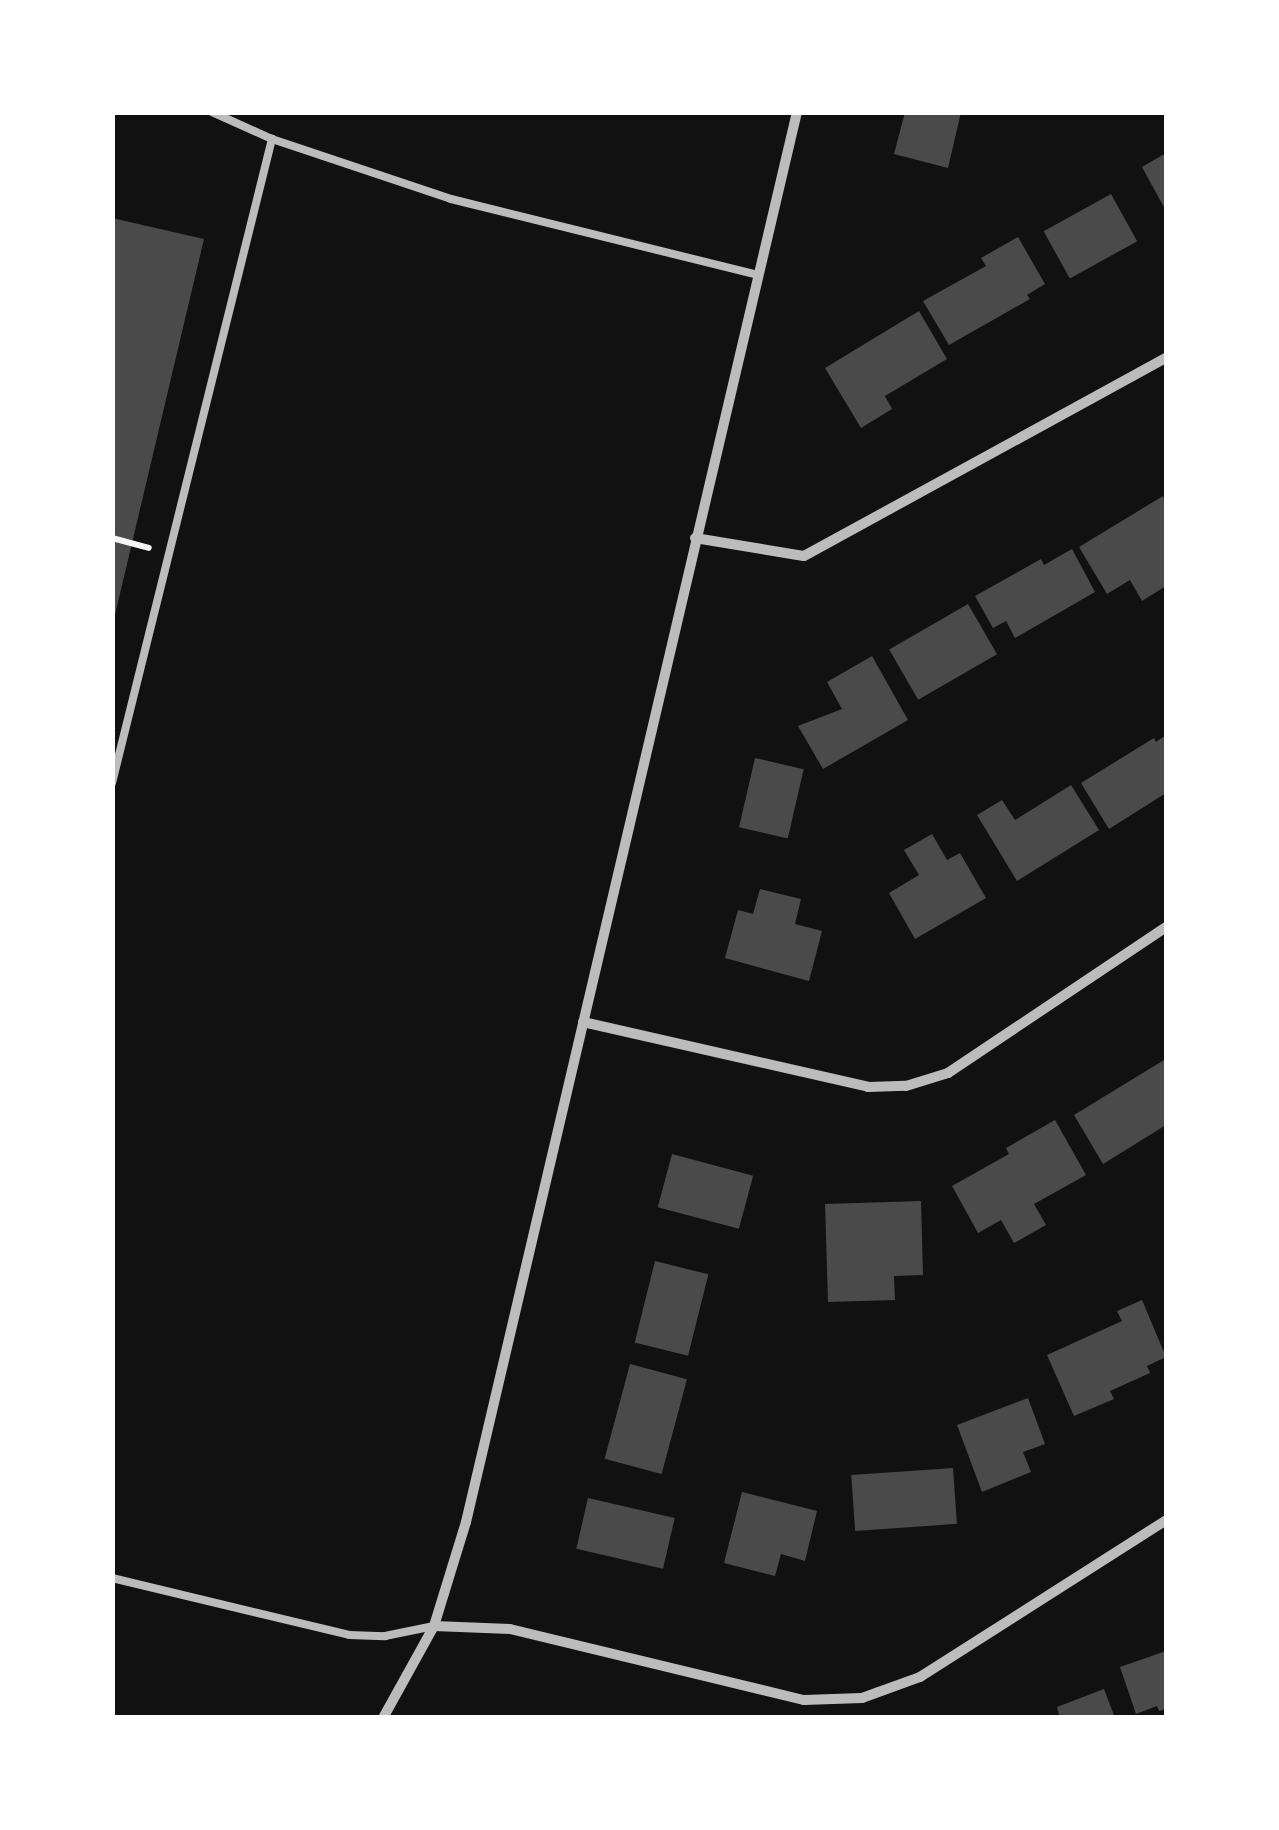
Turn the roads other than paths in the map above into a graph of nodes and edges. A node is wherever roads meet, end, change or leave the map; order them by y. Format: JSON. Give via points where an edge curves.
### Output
{"nodes":[{"id":1,"x":212,"y":112,"type":"edge"},
{"id":2,"x":798,"y":112,"type":"edge"},
{"id":3,"x":272,"y":139,"type":"junction"},
{"id":4,"x":758,"y":275,"type":"junction"},
{"id":5,"x":1166,"y":358,"type":"edge"},
{"id":6,"x":695,"y":538,"type":"junction"},
{"id":7,"x":112,"y":783,"type":"edge"},
{"id":8,"x":1166,"y":927,"type":"edge"},
{"id":9,"x":583,"y":1022,"type":"junction"},
{"id":10,"x":1166,"y":1520,"type":"edge"},
{"id":11,"x":112,"y":1578,"type":"edge"},
{"id":12,"x":434,"y":1626,"type":"junction"},
{"id":13,"x":383,"y":1718,"type":"edge"}],
"edges":[{"from":1,"to":3,"type":"lane"},
{"from":2,"to":4,"type":"street"},
{"from":3,"to":4,"type":"lane","via":[[451,199]]},
{"from":3,"to":7,"type":"lane"},
{"from":4,"to":6,"type":"street"},
{"from":5,"to":6,"type":"street","via":[[804,556]]},
{"from":6,"to":9,"type":"street"},
{"from":8,"to":9,"type":"street","via":[[948,1073],[906,1086],[868,1087]]},
{"from":9,"to":12,"type":"street","via":[[466,1522]]},
{"from":10,"to":12,"type":"street","via":[[920,1677],[862,1698],[804,1700],[510,1630]]},
{"from":11,"to":12,"type":"lane","via":[[349,1635]]},
{"from":12,"to":13,"type":"street"}]}
